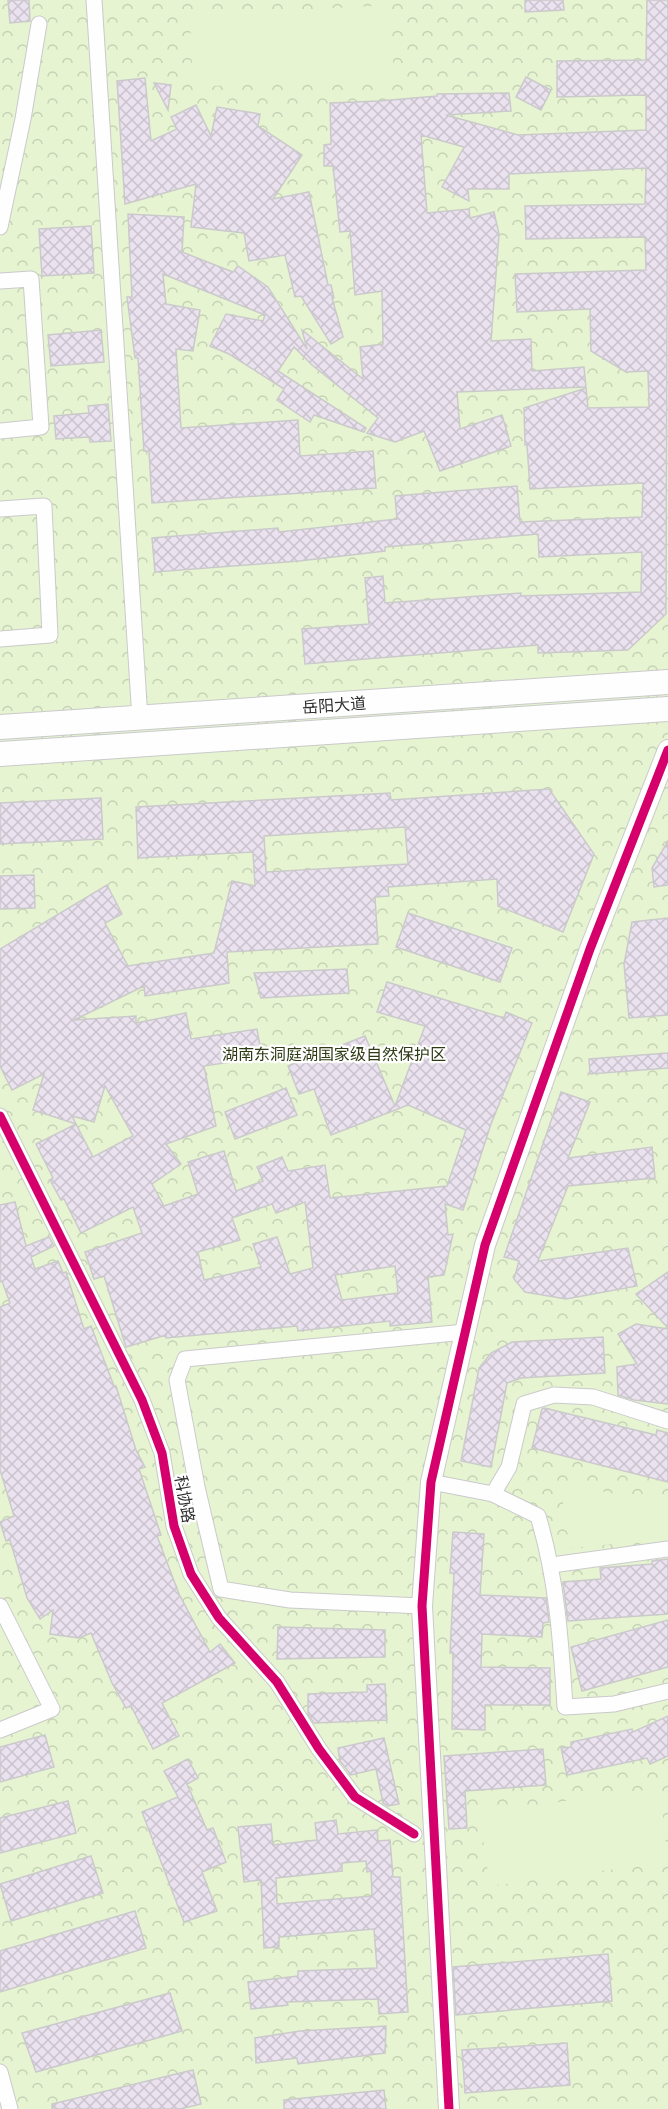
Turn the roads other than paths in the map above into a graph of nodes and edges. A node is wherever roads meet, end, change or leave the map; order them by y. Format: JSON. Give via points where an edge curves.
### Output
{"nodes":[{"id":1,"x":94,"y":0,"type":"edge"},
{"id":2,"x":39,"y":24,"type":"dead end"},
{"id":3,"x":0,"y":228,"type":"edge"},
{"id":4,"x":0,"y":281,"type":"edge"},
{"id":5,"x":0,"y":431,"type":"edge"},
{"id":6,"x":0,"y":509,"type":"edge"},
{"id":7,"x":0,"y":639,"type":"edge"},
{"id":8,"x":668,"y":682,"type":"edge"},
{"id":9,"x":668,"y":709,"type":"edge"},
{"id":10,"x":140,"y":719,"type":"junction"},
{"id":11,"x":0,"y":727,"type":"edge"},
{"id":12,"x":668,"y":750,"type":"edge"},
{"id":13,"x":0,"y":754,"type":"edge"},
{"id":14,"x":0,"y":1116,"type":"edge"},
{"id":15,"x":465,"y":1332,"type":"junction"},
{"id":16,"x":668,"y":1421,"type":"edge"},
{"id":17,"x":431,"y":1482,"type":"junction"},
{"id":18,"x":493,"y":1494,"type":"junction"},
{"id":19,"x":668,"y":1549,"type":"edge"},
{"id":20,"x":552,"y":1564,"type":"junction"},
{"id":21,"x":0,"y":1606,"type":"edge"},
{"id":22,"x":422,"y":1606,"type":"junction"},
{"id":23,"x":668,"y":1691,"type":"edge"},
{"id":24,"x":0,"y":1730,"type":"edge"},
{"id":25,"x":414,"y":1834,"type":"dead end"},
{"id":26,"x":0,"y":2072,"type":"edge"},
{"id":27,"x":10,"y":2109,"type":"edge"},
{"id":28,"x":449,"y":2109,"type":"edge"}],
"edges":[{"from":1,"to":10,"type":"street"},
{"from":2,"to":3,"type":"street","via":[[24,119]]},
{"from":4,"to":5,"type":"street","via":[[31,279],[41,428]]},
{"from":6,"to":7,"type":"street","via":[[44,506],[50,635]]},
{"from":8,"to":10,"type":"main road","name":"岳阳大道"},
{"from":9,"to":13,"type":"main road","name":"岳阳大道"},
{"from":10,"to":11,"type":"main road","name":"岳阳大道"},
{"from":12,"to":15,"type":"street","via":[[590,949],[484,1245]]},
{"from":14,"to":25,"type":"street","name":"科协路","via":[[142,1400],[162,1453],[174,1526],[191,1574],[219,1618],[277,1682],[355,1797]]},
{"from":15,"to":17,"type":"street"},
{"from":15,"to":22,"type":"street","via":[[184,1359],[177,1380],[220,1589],[290,1600]]},
{"from":16,"to":18,"type":"street","via":[[593,1397],[555,1395],[524,1404],[509,1467]]},
{"from":17,"to":18,"type":"street"},
{"from":17,"to":22,"type":"street"},
{"from":18,"to":20,"type":"street","via":[[538,1516]]},
{"from":19,"to":20,"type":"street"},
{"from":20,"to":23,"type":"street","via":[[565,1707],[614,1704]]},
{"from":21,"to":24,"type":"street","via":[[52,1709]]},
{"from":22,"to":28,"type":"street"},
{"from":26,"to":27,"type":"street"}]}
